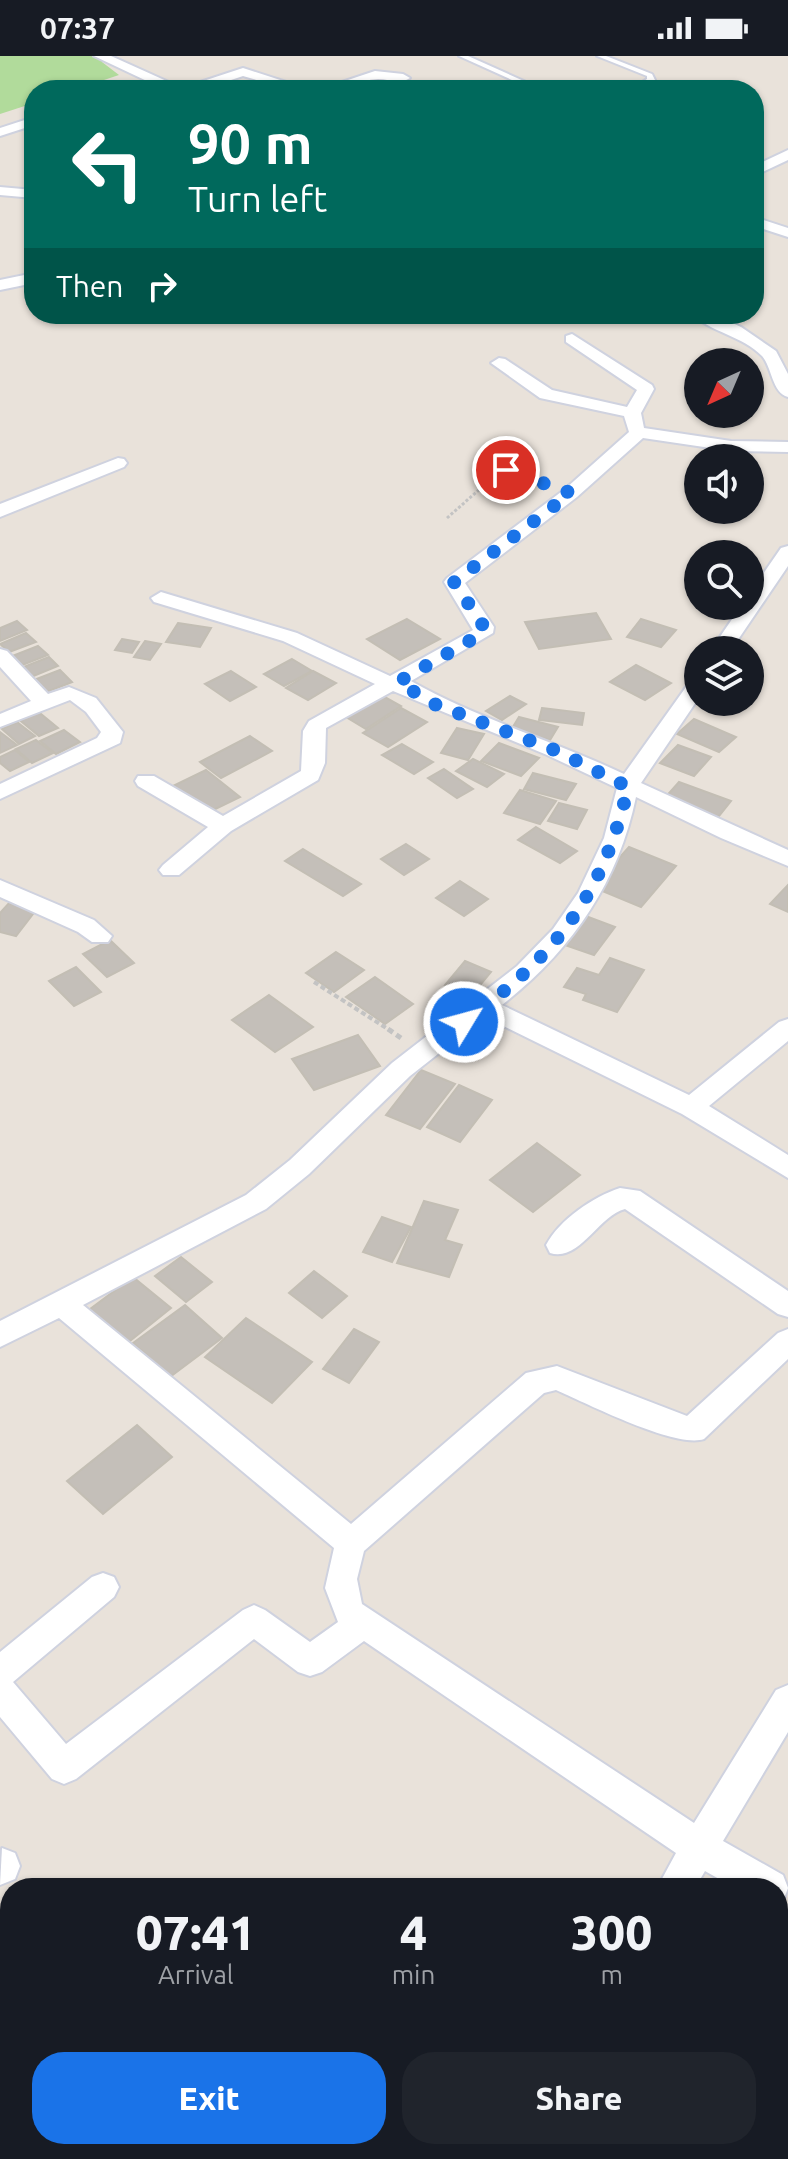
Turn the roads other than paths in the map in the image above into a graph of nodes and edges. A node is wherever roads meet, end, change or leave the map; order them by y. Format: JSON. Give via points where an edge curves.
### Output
{"nodes":[{"id":1,"x":100,"y":56,"type":"edge"},
{"id":2,"x":462,"y":56,"type":"edge"},
{"id":3,"x":600,"y":56,"type":"edge"},
{"id":4,"x":405,"y":78,"type":"edge"},
{"id":5,"x":155,"y":80,"type":"edge"},
{"id":6,"x":219,"y":80,"type":"edge"},
{"id":7,"x":270,"y":80,"type":"edge"},
{"id":8,"x":358,"y":80,"type":"edge"},
{"id":9,"x":517,"y":80,"type":"edge"},
{"id":10,"x":651,"y":80,"type":"edge"},
{"id":11,"x":24,"y":124,"type":"edge"},
{"id":12,"x":0,"y":132,"type":"edge"},
{"id":13,"x":788,"y":154,"type":"edge"},
{"id":14,"x":764,"y":167,"type":"edge"},
{"id":15,"x":764,"y":221,"type":"edge"},
{"id":16,"x":788,"y":233,"type":"edge"},
{"id":17,"x":24,"y":278,"type":"edge"},
{"id":18,"x":4,"y":279,"type":"edge"},
{"id":19,"x":722,"y":324,"type":"edge"},
{"id":20,"x":572,"y":339,"type":"dead end"},
{"id":21,"x":499,"y":363,"type":"dead end"},
{"id":22,"x":788,"y":392,"type":"edge"},
{"id":23,"x":632,"y":413,"type":"junction"},
{"id":24,"x":639,"y":432,"type":"junction"},
{"id":25,"x":788,"y":447,"type":"edge"},
{"id":26,"x":118,"y":463,"type":"dead end"},
{"id":27,"x":0,"y":511,"type":"edge"},
{"id":28,"x":787,"y":557,"type":"edge"},
{"id":29,"x":161,"y":598,"type":"dead end"},
{"id":30,"x":731,"y":636,"type":"edge"},
{"id":31,"x":0,"y":656,"type":"edge"},
{"id":32,"x":396,"y":683,"type":"junction"},
{"id":33,"x":44,"y":702,"type":"junction"},
{"id":34,"x":684,"y":705,"type":"edge"},
{"id":35,"x":0,"y":721,"type":"edge"},
{"id":36,"x":146,"y":781,"type":"dead end"},
{"id":37,"x":628,"y":787,"type":"junction"},
{"id":38,"x":0,"y":792,"type":"edge"},
{"id":39,"x":223,"y":826,"type":"junction"},
{"id":40,"x":788,"y":859,"type":"edge"},
{"id":41,"x":171,"y":870,"type":"dead end"},
{"id":42,"x":0,"y":888,"type":"edge"},
{"id":43,"x":100,"y":936,"type":"dead end"},
{"id":44,"x":485,"y":1007,"type":"junction"},
{"id":45,"x":788,"y":1028,"type":"edge"},
{"id":46,"x":691,"y":1107,"type":"junction"},
{"id":47,"x":788,"y":1168,"type":"edge"},
{"id":48,"x":560,"y":1245,"type":"dead end"},
{"id":49,"x":63,"y":1305,"type":"junction"},
{"id":50,"x":788,"y":1306,"type":"edge"},
{"id":51,"x":0,"y":1335,"type":"edge"},
{"id":52,"x":788,"y":1341,"type":"edge"},
{"id":53,"x":351,"y":1543,"type":"junction"},
{"id":54,"x":103,"y":1587,"type":"dead end"},
{"id":55,"x":364,"y":1623,"type":"junction"},
{"id":56,"x":0,"y":1672,"type":"edge"},
{"id":57,"x":0,"y":1692,"type":"edge"},
{"id":58,"x":788,"y":1701,"type":"edge"},
{"id":59,"x":700,"y":1848,"type":"junction"},
{"id":60,"x":681,"y":1878,"type":"edge"},
{"id":61,"x":752,"y":1878,"type":"edge"}],
"edges":[{"from":1,"to":5,"type":"street"},
{"from":2,"to":9,"type":"lane"},
{"from":3,"to":10,"type":"lane","via":[[650,75]]},
{"from":4,"to":8,"type":"street","via":[[375,75]]},
{"from":6,"to":7,"type":"street","via":[[243,72]]},
{"from":11,"to":12,"type":"street"},
{"from":13,"to":14,"type":"street"},
{"from":15,"to":16,"type":"street"},
{"from":17,"to":18,"type":"street"},
{"from":19,"to":22,"type":"street","via":[[770,354]]},
{"from":20,"to":23,"type":"street","via":[[646,389]]},
{"from":21,"to":23,"type":"street","via":[[546,394]]},
{"from":23,"to":24,"type":"street"},
{"from":24,"to":25,"type":"street","via":[[731,446]]},
{"from":24,"to":32,"type":"street","via":[[571,493],[454,582],[483,633]]},
{"from":26,"to":27,"type":"street"},
{"from":28,"to":30,"type":"street"},
{"from":29,"to":32,"type":"street","via":[[290,637]]},
{"from":31,"to":33,"type":"street"},
{"from":32,"to":37,"type":"street"},
{"from":32,"to":39,"type":"street","via":[[316,725],[310,775]]},
{"from":33,"to":35,"type":"street"},
{"from":33,"to":38,"type":"street","via":[[78,694],[112,738]]},
{"from":34,"to":37,"type":"street"},
{"from":36,"to":39,"type":"street"},
{"from":37,"to":40,"type":"street"},
{"from":37,"to":44,"type":"street","via":[[602,871],[576,916],[542,958]]},
{"from":39,"to":41,"type":"street"},
{"from":42,"to":43,"type":"street"},
{"from":44,"to":46,"type":"street"},
{"from":44,"to":49,"type":"street","via":[[423,1052],[290,1179]]},
{"from":45,"to":46,"type":"street"},
{"from":46,"to":47,"type":"street"},
{"from":48,"to":50,"type":"street","via":[[610,1202],[630,1198]]},
{"from":49,"to":51,"type":"street"},
{"from":49,"to":53,"type":"street"},
{"from":52,"to":53,"type":"street","via":[[693,1430],[557,1378],[536,1382]]},
{"from":53,"to":55,"type":"street","via":[[341,1572],[342,1602]]},
{"from":54,"to":56,"type":"street"},
{"from":55,"to":57,"type":"street","via":[[310,1661],[254,1620],[64,1767]]},
{"from":55,"to":59,"type":"street"},
{"from":58,"to":59,"type":"street"},
{"from":59,"to":60,"type":"street"},
{"from":59,"to":61,"type":"street"}]}
